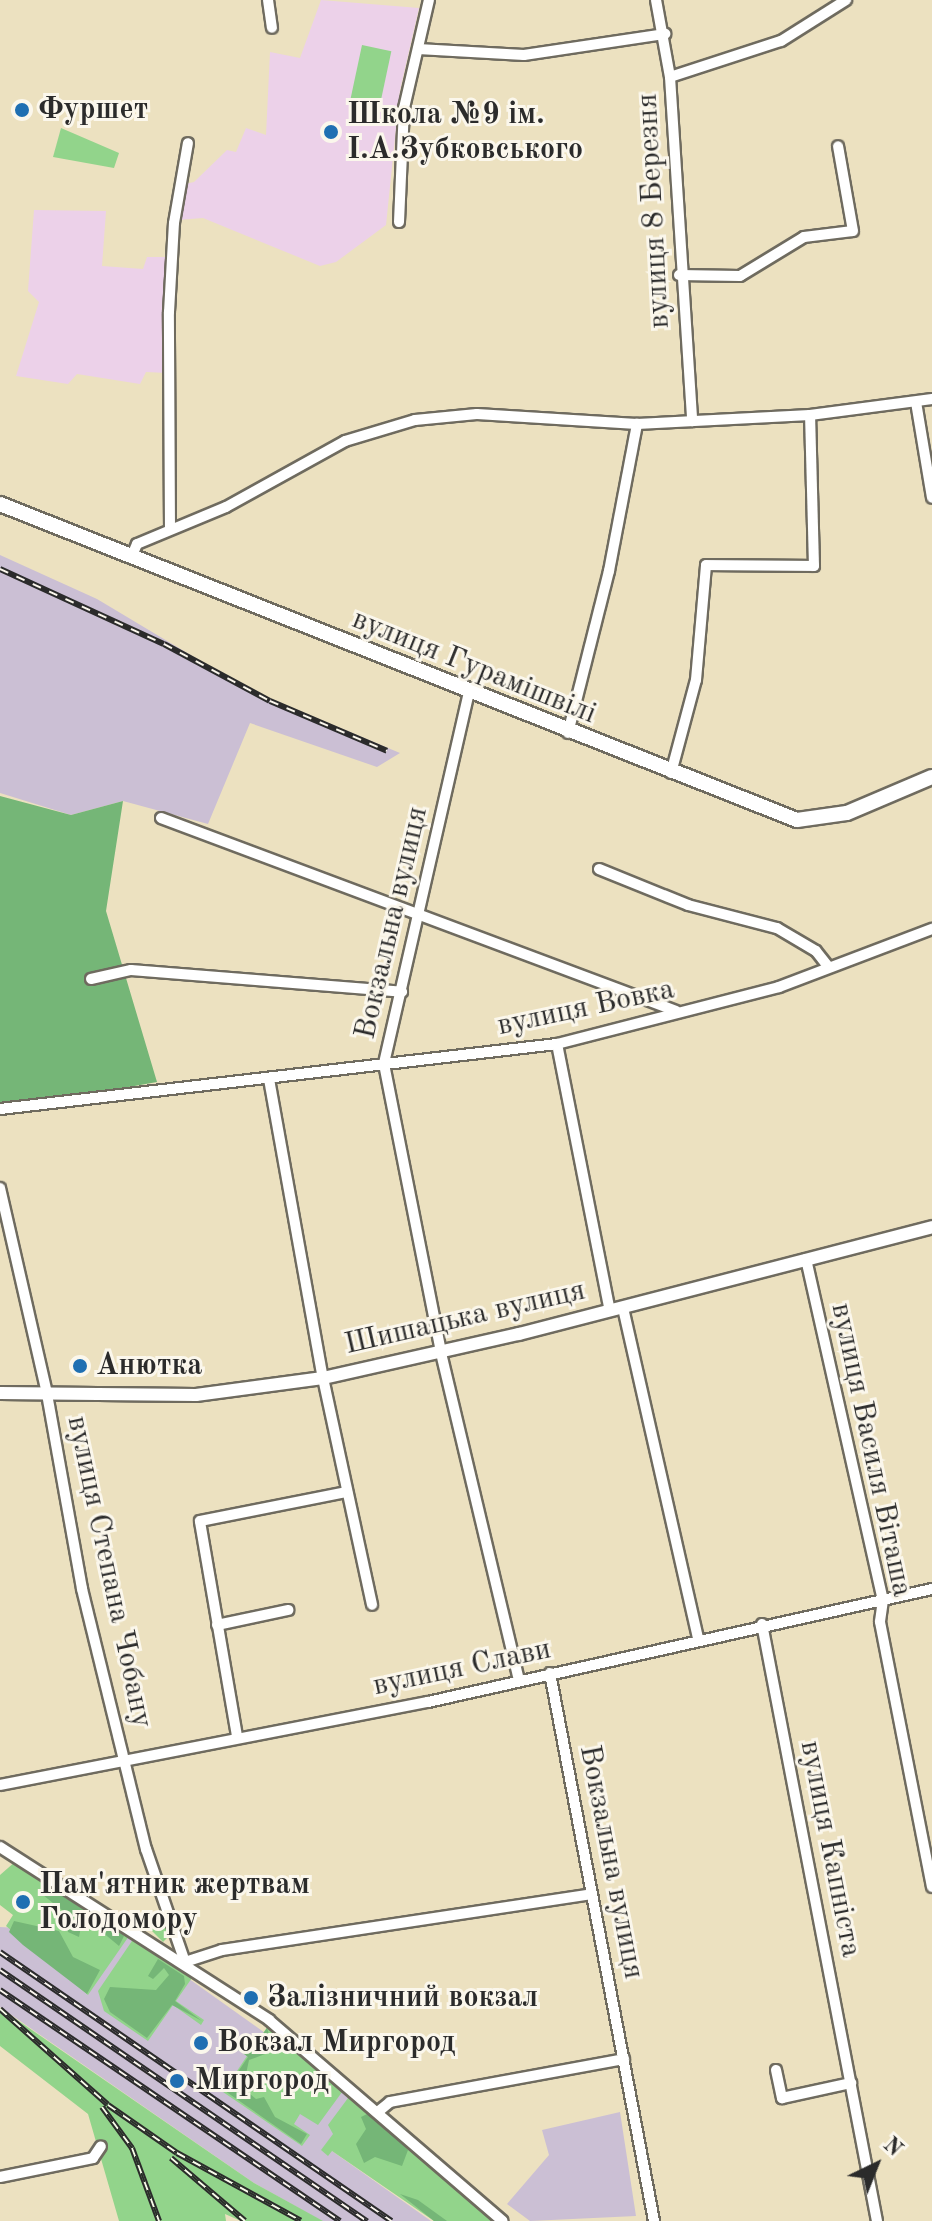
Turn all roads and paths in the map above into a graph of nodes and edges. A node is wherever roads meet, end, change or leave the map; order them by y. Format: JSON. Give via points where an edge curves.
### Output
{"nodes":[{"id":1,"x":268,"y":0,"type":"edge"},
{"id":2,"x":429,"y":0,"type":"edge"},
{"id":3,"x":656,"y":0,"type":"edge"},
{"id":4,"x":846,"y":0,"type":"edge"},
{"id":5,"x":272,"y":28,"type":"dead end"},
{"id":6,"x":665,"y":34,"type":"junction"},
{"id":7,"x":418,"y":49,"type":"junction"},
{"id":8,"x":670,"y":77,"type":"junction"},
{"id":9,"x":188,"y":143,"type":"dead end"},
{"id":10,"x":838,"y":146,"type":"dead end"},
{"id":11,"x":399,"y":222,"type":"dead end"},
{"id":12,"x":679,"y":275,"type":"junction"},
{"id":13,"x":932,"y":399,"type":"edge"},
{"id":14,"x":916,"y":402,"type":"junction"},
{"id":15,"x":810,"y":415,"type":"junction"},
{"id":16,"x":692,"y":421,"type":"junction"},
{"id":17,"x":637,"y":424,"type":"junction"},
{"id":18,"x":932,"y":498,"type":"edge"},
{"id":19,"x":0,"y":504,"type":"edge"},
{"id":20,"x":170,"y":529,"type":"junction"},
{"id":21,"x":131,"y":558,"type":"junction"},
{"id":22,"x":469,"y":692,"type":"junction"},
{"id":23,"x":568,"y":733,"type":"junction"},
{"id":24,"x":671,"y":773,"type":"junction"},
{"id":25,"x":932,"y":777,"type":"edge"},
{"id":26,"x":161,"y":818,"type":"dead end"},
{"id":27,"x":599,"y":869,"type":"dead end"},
{"id":28,"x":422,"y":917,"type":"junction"},
{"id":29,"x":932,"y":929,"type":"edge"},
{"id":30,"x":827,"y":965,"type":"junction"},
{"id":31,"x":91,"y":979,"type":"dead end"},
{"id":32,"x":402,"y":992,"type":"junction"},
{"id":33,"x":676,"y":1011,"type":"junction"},
{"id":34,"x":557,"y":1044,"type":"junction"},
{"id":35,"x":384,"y":1064,"type":"junction"},
{"id":36,"x":269,"y":1079,"type":"junction"},
{"id":37,"x":0,"y":1109,"type":"edge"},
{"id":38,"x":0,"y":1188,"type":"edge"},
{"id":39,"x":932,"y":1227,"type":"edge"},
{"id":40,"x":5,"y":1238,"type":"edge"},
{"id":41,"x":806,"y":1259,"type":"junction"},
{"id":42,"x":616,"y":1310,"type":"junction"},
{"id":43,"x":441,"y":1353,"type":"junction"},
{"id":44,"x":323,"y":1378,"type":"junction"},
{"id":45,"x":0,"y":1393,"type":"edge"},
{"id":46,"x":47,"y":1394,"type":"junction"},
{"id":47,"x":347,"y":1492,"type":"junction"},
{"id":48,"x":932,"y":1589,"type":"edge"},
{"id":49,"x":883,"y":1600,"type":"junction"},
{"id":50,"x":372,"y":1605,"type":"dead end"},
{"id":51,"x":288,"y":1610,"type":"dead end"},
{"id":52,"x":762,"y":1624,"type":"junction"},
{"id":53,"x":217,"y":1625,"type":"junction"},
{"id":54,"x":698,"y":1638,"type":"junction"},
{"id":55,"x":550,"y":1673,"type":"junction"},
{"id":56,"x":519,"y":1681,"type":"junction"},
{"id":57,"x":237,"y":1736,"type":"junction"},
{"id":58,"x":124,"y":1758,"type":"junction"},
{"id":59,"x":0,"y":1785,"type":"edge"},
{"id":60,"x":0,"y":1847,"type":"edge"},
{"id":61,"x":932,"y":1887,"type":"edge"},
{"id":62,"x":592,"y":1894,"type":"junction"},
{"id":63,"x":185,"y":1962,"type":"junction"},
{"id":64,"x":624,"y":2059,"type":"junction"},
{"id":65,"x":776,"y":2070,"type":"dead end"},
{"id":66,"x":851,"y":2083,"type":"junction"},
{"id":67,"x":379,"y":2111,"type":"junction"},
{"id":68,"x":101,"y":2146,"type":"dead end"},
{"id":69,"x":0,"y":2177,"type":"edge"},
{"id":70,"x":503,"y":2221,"type":"edge"},
{"id":71,"x":654,"y":2221,"type":"edge"},
{"id":72,"x":877,"y":2221,"type":"edge"}],
"edges":[{"from":1,"to":5,"type":"street"},
{"from":2,"to":7,"type":"street"},
{"from":3,"to":6,"type":"street","name":"вулиця 8 Березня"},
{"from":4,"to":8,"type":"street","via":[[781,41]]},
{"from":6,"to":7,"type":"street","via":[[524,55]]},
{"from":6,"to":8,"type":"street","name":"вулиця 8 Березня"},
{"from":7,"to":11,"type":"street","via":[[404,108]]},
{"from":8,"to":12,"type":"street","name":"вулиця 8 Березня"},
{"from":9,"to":20,"type":"street","via":[[174,223],[169,312]]},
{"from":10,"to":12,"type":"street","via":[[853,231],[804,237],[740,276]]},
{"from":12,"to":16,"type":"street","name":"вулиця 8 Березня"},
{"from":13,"to":14,"type":"street"},
{"from":14,"to":15,"type":"street"},
{"from":14,"to":18,"type":"street"},
{"from":15,"to":16,"type":"street"},
{"from":15,"to":24,"type":"street","via":[[814,566],[706,565],[696,680]]},
{"from":16,"to":17,"type":"street"},
{"from":17,"to":20,"type":"street","via":[[477,414],[415,420],[345,441],[226,507]]},
{"from":17,"to":23,"type":"street","via":[[609,571]]},
{"from":19,"to":21,"type":"main road","name":"вулиця Гурамішвілі"},
{"from":20,"to":21,"type":"street","via":[[137,544]]},
{"from":21,"to":22,"type":"main road","name":"вулиця Гурамішвілі"},
{"from":22,"to":23,"type":"main road","name":"вулиця Гурамішвілі"},
{"from":22,"to":28,"type":"street","name":"Вокзальна вулиця"},
{"from":23,"to":24,"type":"main road","name":"вулиця Гурамішвілі"},
{"from":24,"to":25,"type":"main road","name":"вулиця Гурамішвілі","via":[[810,821],[847,813]]},
{"from":26,"to":28,"type":"street"},
{"from":27,"to":30,"type":"street","via":[[688,905],[777,928],[816,951]]},
{"from":28,"to":32,"type":"street","name":"Вокзальна вулиця"},
{"from":28,"to":33,"type":"street","via":[[497,940]]},
{"from":29,"to":30,"type":"street","name":"вулиця Вовка"},
{"from":30,"to":33,"type":"street","name":"вулиця Вовка","via":[[779,987]]},
{"from":31,"to":32,"type":"street","via":[[131,970]]},
{"from":32,"to":35,"type":"street","name":"Вокзальна вулиця"},
{"from":33,"to":34,"type":"street","name":"вулиця Вовка"},
{"from":34,"to":35,"type":"street","name":"вулиця Вовка"},
{"from":34,"to":42,"type":"street"},
{"from":35,"to":36,"type":"street","name":"вулиця Вовка"},
{"from":35,"to":43,"type":"street","name":"Вокзальна вулиця"},
{"from":36,"to":37,"type":"street","name":"вулиця Вовка"},
{"from":36,"to":44,"type":"street"},
{"from":38,"to":40,"type":"street","name":"вулиця Степана Чобану"},
{"from":39,"to":41,"type":"street","name":"Шишацька вулиця"},
{"from":40,"to":46,"type":"street","name":"вулиця Степана Чобану"},
{"from":41,"to":42,"type":"street","name":"Шишацька вулиця"},
{"from":41,"to":49,"type":"street","name":"вулиця Василя Віташа"},
{"from":42,"to":43,"type":"street","name":"Шишацька вулиця"},
{"from":42,"to":54,"type":"street"},
{"from":43,"to":44,"type":"street","name":"Шишацька вулиця"},
{"from":43,"to":56,"type":"street","name":"Вокзальна вулиця"},
{"from":44,"to":46,"type":"street","name":"Шишацька вулиця","via":[[196,1395]]},
{"from":44,"to":47,"type":"street"},
{"from":45,"to":46,"type":"street","name":"Шишацька вулиця"},
{"from":46,"to":58,"type":"street","name":"вулиця Степана Чобану","via":[[82,1589]]},
{"from":47,"to":50,"type":"street"},
{"from":47,"to":53,"type":"street","via":[[202,1518]]},
{"from":48,"to":49,"type":"street","name":"вулиця Слави"},
{"from":49,"to":52,"type":"street","name":"вулиця Слави"},
{"from":49,"to":61,"type":"street","name":"вулиця Василя Віташа","via":[[880,1622]]},
{"from":51,"to":53,"type":"street"},
{"from":52,"to":54,"type":"street","name":"вулиця Слави"},
{"from":52,"to":66,"type":"street","name":"вулиця Капніста"},
{"from":53,"to":57,"type":"street"},
{"from":54,"to":55,"type":"street","name":"вулиця Слави"},
{"from":55,"to":56,"type":"street","name":"вулиця Слави"},
{"from":55,"to":62,"type":"street","name":"Вокзальна вулиця"},
{"from":56,"to":57,"type":"street","name":"вулиця Слави"},
{"from":57,"to":58,"type":"street","name":"вулиця Слави"},
{"from":58,"to":59,"type":"street","name":"вулиця Слави"},
{"from":58,"to":63,"type":"street","name":"вулиця Степана Чобану","via":[[146,1849]]},
{"from":60,"to":63,"type":"street"},
{"from":62,"to":63,"type":"street","via":[[222,1950]]},
{"from":62,"to":64,"type":"street","name":"Вокзальна вулиця"},
{"from":63,"to":67,"type":"street","via":[[269,2020]]},
{"from":64,"to":67,"type":"street","via":[[390,2102]]},
{"from":64,"to":71,"type":"street","name":"Вокзальна вулиця"},
{"from":65,"to":66,"type":"street","via":[[782,2098]]},
{"from":66,"to":72,"type":"street","name":"вулиця Капніста"},
{"from":67,"to":70,"type":"street"},
{"from":68,"to":69,"type":"street","via":[[93,2158]]}]}
